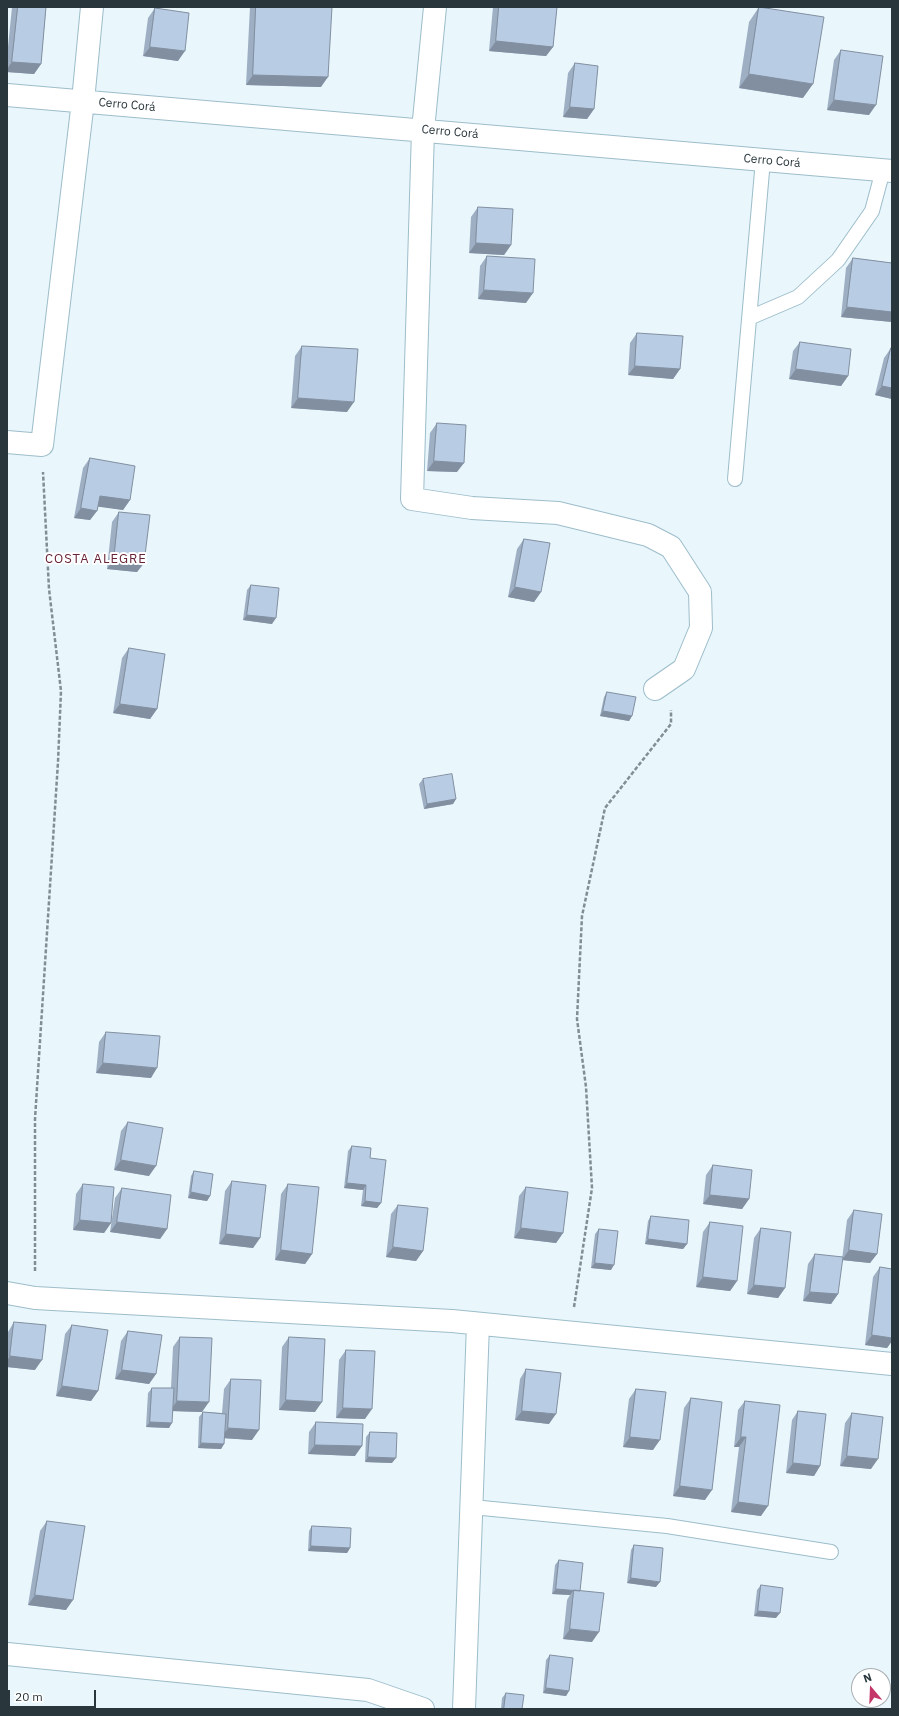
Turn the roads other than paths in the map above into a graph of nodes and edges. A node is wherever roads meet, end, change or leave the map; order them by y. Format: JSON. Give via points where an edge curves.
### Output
{"nodes":[{"id":1,"x":92,"y":7,"type":"edge"},
{"id":2,"x":435,"y":7,"type":"edge"},
{"id":3,"x":7,"y":95,"type":"edge"},
{"id":4,"x":83,"y":101,"type":"junction"},
{"id":5,"x":424,"y":130,"type":"junction"},
{"id":6,"x":763,"y":160,"type":"junction"},
{"id":7,"x":888,"y":170,"type":"edge"},
{"id":8,"x":749,"y":318,"type":"junction"},
{"id":9,"x":7,"y":442,"type":"edge"},
{"id":10,"x":735,"y":479,"type":"dead end"},
{"id":11,"x":655,"y":689,"type":"road end"},
{"id":12,"x":7,"y":1295,"type":"edge"},
{"id":13,"x":478,"y":1324,"type":"junction"},
{"id":14,"x":892,"y":1364,"type":"edge"},
{"id":15,"x":472,"y":1507,"type":"junction"},
{"id":16,"x":831,"y":1552,"type":"dead end"},
{"id":17,"x":7,"y":1654,"type":"edge"},
{"id":18,"x":423,"y":1709,"type":"edge"},
{"id":19,"x":464,"y":1709,"type":"edge"}],
"edges":[{"from":1,"to":4,"type":"street"},
{"from":2,"to":5,"type":"street"},
{"from":3,"to":4,"type":"street","name":"Cerro Corá"},
{"from":4,"to":5,"type":"street","name":"Cerro Corá"},
{"from":4,"to":9,"type":"street","via":[[42,446]]},
{"from":5,"to":6,"type":"street","name":"Cerro Corá"},
{"from":5,"to":11,"type":"street","via":[[412,499],[472,508],[558,513],[648,535],[671,547],[700,592],[701,628],[684,669]]},
{"from":6,"to":7,"type":"street","name":"Cerro Corá"},
{"from":6,"to":8,"type":"lane"},
{"from":7,"to":8,"type":"lane","via":[[872,211],[838,260],[798,297]]},
{"from":8,"to":10,"type":"lane"},
{"from":12,"to":13,"type":"street"},
{"from":13,"to":14,"type":"street"},
{"from":13,"to":15,"type":"street"},
{"from":15,"to":16,"type":"lane","via":[[667,1526]]},
{"from":15,"to":19,"type":"street"},
{"from":17,"to":18,"type":"street","via":[[368,1690]]}]}
